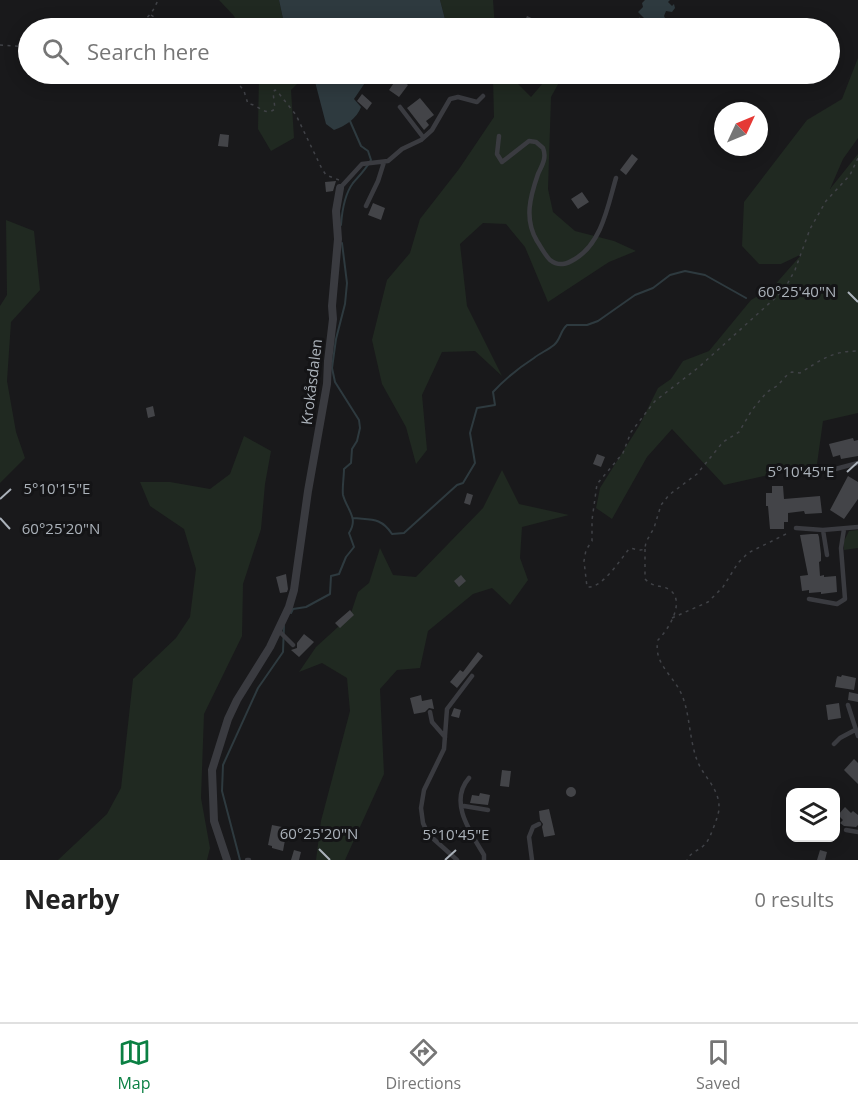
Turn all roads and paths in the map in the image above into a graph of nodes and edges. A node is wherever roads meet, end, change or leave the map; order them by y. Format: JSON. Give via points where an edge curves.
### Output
{"nodes":[{"id":1,"x":158,"y":0,"type":"edge"},
{"id":2,"x":150,"y":14,"type":"junction"},
{"id":3,"x":147,"y":18,"type":"edge"},
{"id":4,"x":156,"y":18,"type":"edge"},
{"id":5,"x":0,"y":45,"type":"edge"},
{"id":6,"x":18,"y":46,"type":"edge"},
{"id":7,"x":239,"y":84,"type":"edge"},
{"id":8,"x":483,"y":96,"type":"dead end"},
{"id":9,"x":400,"y":107,"type":"dead end"},
{"id":10,"x":499,"y":136,"type":"dead end"},
{"id":11,"x":423,"y":137,"type":"junction"},
{"id":12,"x":858,"y":158,"type":"edge"},
{"id":13,"x":384,"y":162,"type":"junction"},
{"id":14,"x":616,"y":178,"type":"dead end"},
{"id":15,"x":341,"y":185,"type":"junction"},
{"id":16,"x":366,"y":206,"type":"dead end"},
{"id":17,"x":858,"y":351,"type":"edge"},
{"id":18,"x":858,"y":463,"type":"edge"},
{"id":19,"x":828,"y":471,"type":"dead end"},
{"id":20,"x":858,"y":527,"type":"edge"},
{"id":21,"x":796,"y":528,"type":"joint"},
{"id":22,"x":844,"y":529,"type":"junction"},
{"id":23,"x":823,"y":530,"type":"junction"},
{"id":24,"x":645,"y":549,"type":"junction"},
{"id":25,"x":827,"y":555,"type":"dead end"},
{"id":26,"x":809,"y":599,"type":"dead end"},
{"id":27,"x":672,"y":618,"type":"junction"},
{"id":28,"x":278,"y":630,"type":"junction"},
{"id":29,"x":293,"y":645,"type":"dead end"},
{"id":30,"x":472,"y":676,"type":"dead end"},
{"id":31,"x":848,"y":705,"type":"dead end"},
{"id":32,"x":430,"y":712,"type":"dead end"},
{"id":33,"x":855,"y":730,"type":"junction"},
{"id":34,"x":858,"y":736,"type":"edge"},
{"id":35,"x":445,"y":740,"type":"junction"},
{"id":36,"x":834,"y":744,"type":"dead end"},
{"id":37,"x":469,"y":778,"type":"dead end"},
{"id":38,"x":462,"y":807,"type":"junction"},
{"id":39,"x":488,"y":810,"type":"dead end"},
{"id":40,"x":539,"y":824,"type":"dead end"},
{"id":41,"x":846,"y":830,"type":"dead end"},
{"id":42,"x":858,"y":832,"type":"edge"},
{"id":43,"x":227,"y":860,"type":"edge"},
{"id":44,"x":457,"y":860,"type":"edge"},
{"id":45,"x":484,"y":860,"type":"edge"},
{"id":46,"x":532,"y":860,"type":"edge"},
{"id":47,"x":687,"y":860,"type":"edge"}],
"edges":[{"from":1,"to":2,"type":"path"},
{"from":2,"to":3,"type":"path"},
{"from":2,"to":4,"type":"path"},
{"from":5,"to":6,"type":"path"},
{"from":7,"to":15,"type":"path","via":[[248,104],[269,112],[275,109],[273,92],[277,91],[296,115],[326,175]]},
{"from":8,"to":11,"type":"lane","via":[[477,102],[450,99],[432,130]]},
{"from":9,"to":11,"type":"lane"},
{"from":10,"to":14,"type":"lane","via":[[497,154],[502,162],[529,141],[536,142],[544,151],[528,210],[533,233],[547,256],[561,265],[583,254],[593,240]]},
{"from":11,"to":13,"type":"lane"},
{"from":12,"to":24,"type":"path","via":[[810,229],[784,290],[655,401],[631,432],[623,453],[597,484],[592,541],[584,561],[587,587],[599,584],[628,549]]},
{"from":13,"to":15,"type":"lane","via":[[362,164]]},
{"from":13,"to":16,"type":"lane"},
{"from":15,"to":28,"type":"street","name":"Krokåsdalen","via":[[336,211],[338,239],[327,384],[294,590]]},
{"from":17,"to":24,"type":"path","via":[[836,352],[820,359],[800,373],[792,372],[767,392],[739,432],[726,440],[697,474],[661,505]]},
{"from":18,"to":19,"type":"lane"},
{"from":20,"to":22,"type":"lane"},
{"from":21,"to":23,"type":"lane"},
{"from":21,"to":27,"type":"path","via":[[748,553],[708,602]]},
{"from":22,"to":23,"type":"lane"},
{"from":22,"to":26,"type":"lane","via":[[841,548],[845,599],[837,604]]},
{"from":23,"to":25,"type":"lane"},
{"from":24,"to":27,"type":"path","via":[[645,579],[672,592],[676,606]]},
{"from":27,"to":47,"type":"path","via":[[658,640],[658,656],[681,692],[697,762],[716,790],[720,807],[705,845]]},
{"from":28,"to":29,"type":"lane"},
{"from":28,"to":43,"type":"street","name":"Krokåsdalen","via":[[237,699],[213,765],[214,821]]},
{"from":30,"to":35,"type":"lane","via":[[447,709]]},
{"from":31,"to":33,"type":"lane"},
{"from":32,"to":35,"type":"lane"},
{"from":33,"to":34,"type":"lane"},
{"from":33,"to":36,"type":"lane"},
{"from":35,"to":44,"type":"lane","via":[[422,797],[421,817],[433,840]]},
{"from":37,"to":38,"type":"lane","via":[[462,791]]},
{"from":38,"to":39,"type":"lane"},
{"from":38,"to":45,"type":"lane","via":[[462,815]]},
{"from":40,"to":46,"type":"lane","via":[[529,837]]},
{"from":41,"to":42,"type":"lane"}]}
